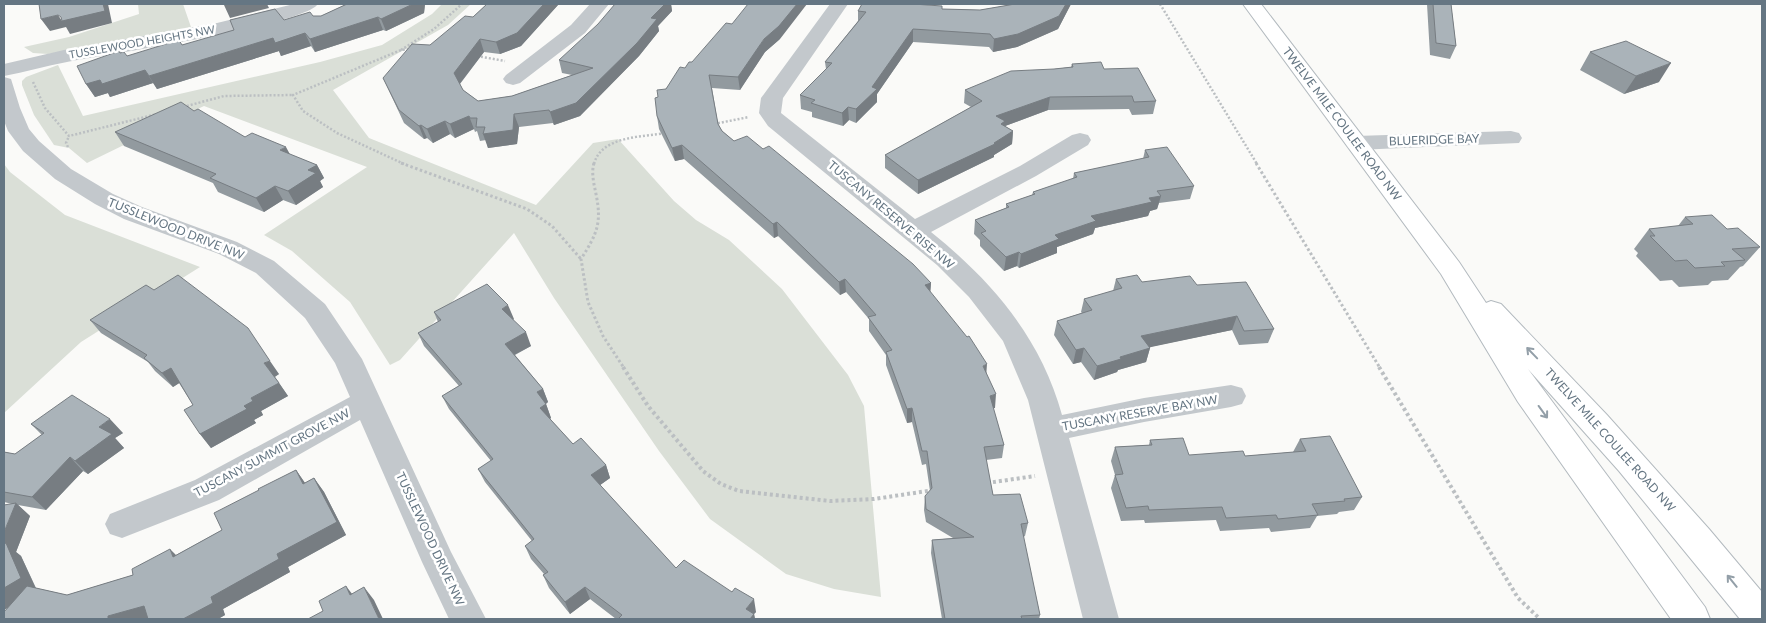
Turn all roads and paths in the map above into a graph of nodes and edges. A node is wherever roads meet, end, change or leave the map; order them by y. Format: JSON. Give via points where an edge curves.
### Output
{"nodes":[{"id":1,"x":309,"y":4,"type":"edge"},
{"id":2,"x":462,"y":4,"type":"edge"},
{"id":3,"x":600,"y":4,"type":"edge"},
{"id":4,"x":839,"y":4,"type":"edge"},
{"id":5,"x":1160,"y":4,"type":"edge"},
{"id":6,"x":1252,"y":4,"type":"edge"},
{"id":7,"x":414,"y":49,"type":"edge"},
{"id":8,"x":400,"y":50,"type":"junction"},
{"id":9,"x":468,"y":55,"type":"edge"},
{"id":10,"x":532,"y":65,"type":"junction"},
{"id":11,"x":4,"y":70,"type":"edge"},
{"id":12,"x":30,"y":75,"type":"dead end"},
{"id":13,"x":514,"y":79,"type":"dead end"},
{"id":14,"x":4,"y":83,"type":"edge"},
{"id":15,"x":293,"y":95,"type":"junction"},
{"id":16,"x":176,"y":109,"type":"edge"},
{"id":17,"x":166,"y":111,"type":"edge"},
{"id":18,"x":770,"y":112,"type":"junction"},
{"id":19,"x":711,"y":124,"type":"edge"},
{"id":20,"x":672,"y":132,"type":"edge"},
{"id":21,"x":69,"y":136,"type":"junction"},
{"id":22,"x":1511,"y":138,"type":"dead end"},
{"id":23,"x":1080,"y":140,"type":"dead end"},
{"id":24,"x":1356,"y":143,"type":"junction"},
{"id":25,"x":68,"y":147,"type":"dead end"},
{"id":26,"x":914,"y":230,"type":"junction"},
{"id":27,"x":581,"y":259,"type":"junction"},
{"id":28,"x":1450,"y":268,"type":"junction"},
{"id":29,"x":1231,"y":396,"type":"dead end"},
{"id":30,"x":366,"y":403,"type":"junction"},
{"id":31,"x":1050,"y":430,"type":"junction"},
{"id":32,"x":1039,"y":476,"type":"dead end"},
{"id":33,"x":983,"y":484,"type":"edge"},
{"id":34,"x":943,"y":489,"type":"edge"},
{"id":35,"x":1610,"y":506,"type":"junction"},
{"id":36,"x":122,"y":524,"type":"dead end"},
{"id":37,"x":468,"y":619,"type":"edge"},
{"id":38,"x":1101,"y":619,"type":"edge"},
{"id":39,"x":1540,"y":619,"type":"edge"},
{"id":40,"x":1668,"y":619,"type":"edge"},
{"id":41,"x":1692,"y":619,"type":"edge"},
{"id":42,"x":1762,"y":619,"type":"edge"}],
"edges":[{"from":1,"to":11,"type":"street","name":"TUSSLEWOOD HEIGHTS NW","via":[[213,31],[80,52]]},
{"from":2,"to":8,"type":"path","via":[[434,29]]},
{"from":3,"to":10,"type":"street","via":[[578,29]]},
{"from":4,"to":18,"type":"street","via":[[772,98]]},
{"from":5,"to":39,"type":"path","via":[[1518,598]]},
{"from":6,"to":24,"type":"street","name":"TWELVE MILE COULEE ROAD NW"},
{"from":7,"to":8,"type":"path"},
{"from":8,"to":15,"type":"path"},
{"from":9,"to":10,"type":"path"},
{"from":10,"to":13,"type":"street"},
{"from":12,"to":21,"type":"path","via":[[45,108]]},
{"from":14,"to":30,"type":"street","name":"TUSSLEWOOD DRIVE NW","via":[[9,108],[19,131],[63,174],[104,200],[228,248],[266,268],[294,291],[330,331],[348,359]]},
{"from":15,"to":16,"type":"path","via":[[224,96]]},
{"from":15,"to":27,"type":"path","via":[[303,111],[377,153],[527,209],[552,226]]},
{"from":17,"to":21,"type":"path"},
{"from":18,"to":19,"type":"path"},
{"from":18,"to":26,"type":"street","name":"TUSCANY RESERVE RISE NW","via":[[776,121]]},
{"from":20,"to":27,"type":"path","via":[[614,143],[604,148],[596,159],[591,170],[599,220],[592,245]]},
{"from":21,"to":25,"type":"path"},
{"from":22,"to":24,"type":"street","name":"BLUERIDGE BAY"},
{"from":23,"to":26,"type":"street"},
{"from":24,"to":28,"type":"street","name":"TWELVE MILE COULEE ROAD NW"},
{"from":26,"to":31,"type":"street","name":"TUSCANY RESERVE RISE NW","via":[[972,284],[1008,326],[1033,373]]},
{"from":27,"to":34,"type":"path","via":[[588,302],[603,336],[648,406],[703,471],[721,484],[739,491],[830,502]]},
{"from":28,"to":35,"type":"street","name":"TWELVE MILE COULEE ROAD NW","one_way":true,"via":[[1529,394]]},
{"from":42,"to":28,"type":"street","name":"TWELVE MILE COULEE ROAD NW","one_way":true,"via":[[1706,549],[1569,392]]},
{"from":29,"to":31,"type":"street","name":"TUSCANY RESERVE BAY NW"},
{"from":30,"to":36,"type":"street","name":"TUSCANY SUMMIT GROVE NW","via":[[206,490]]},
{"from":30,"to":37,"type":"street","name":"TUSSLEWOOD DRIVE NW"},
{"from":31,"to":38,"type":"street","name":"TUSCANY RESERVE RISE NW"},
{"from":32,"to":33,"type":"path"},
{"from":35,"to":40,"type":"street"},
{"from":35,"to":41,"type":"street","name":"TWELVE MILE COULEE ROAD NW"}]}
